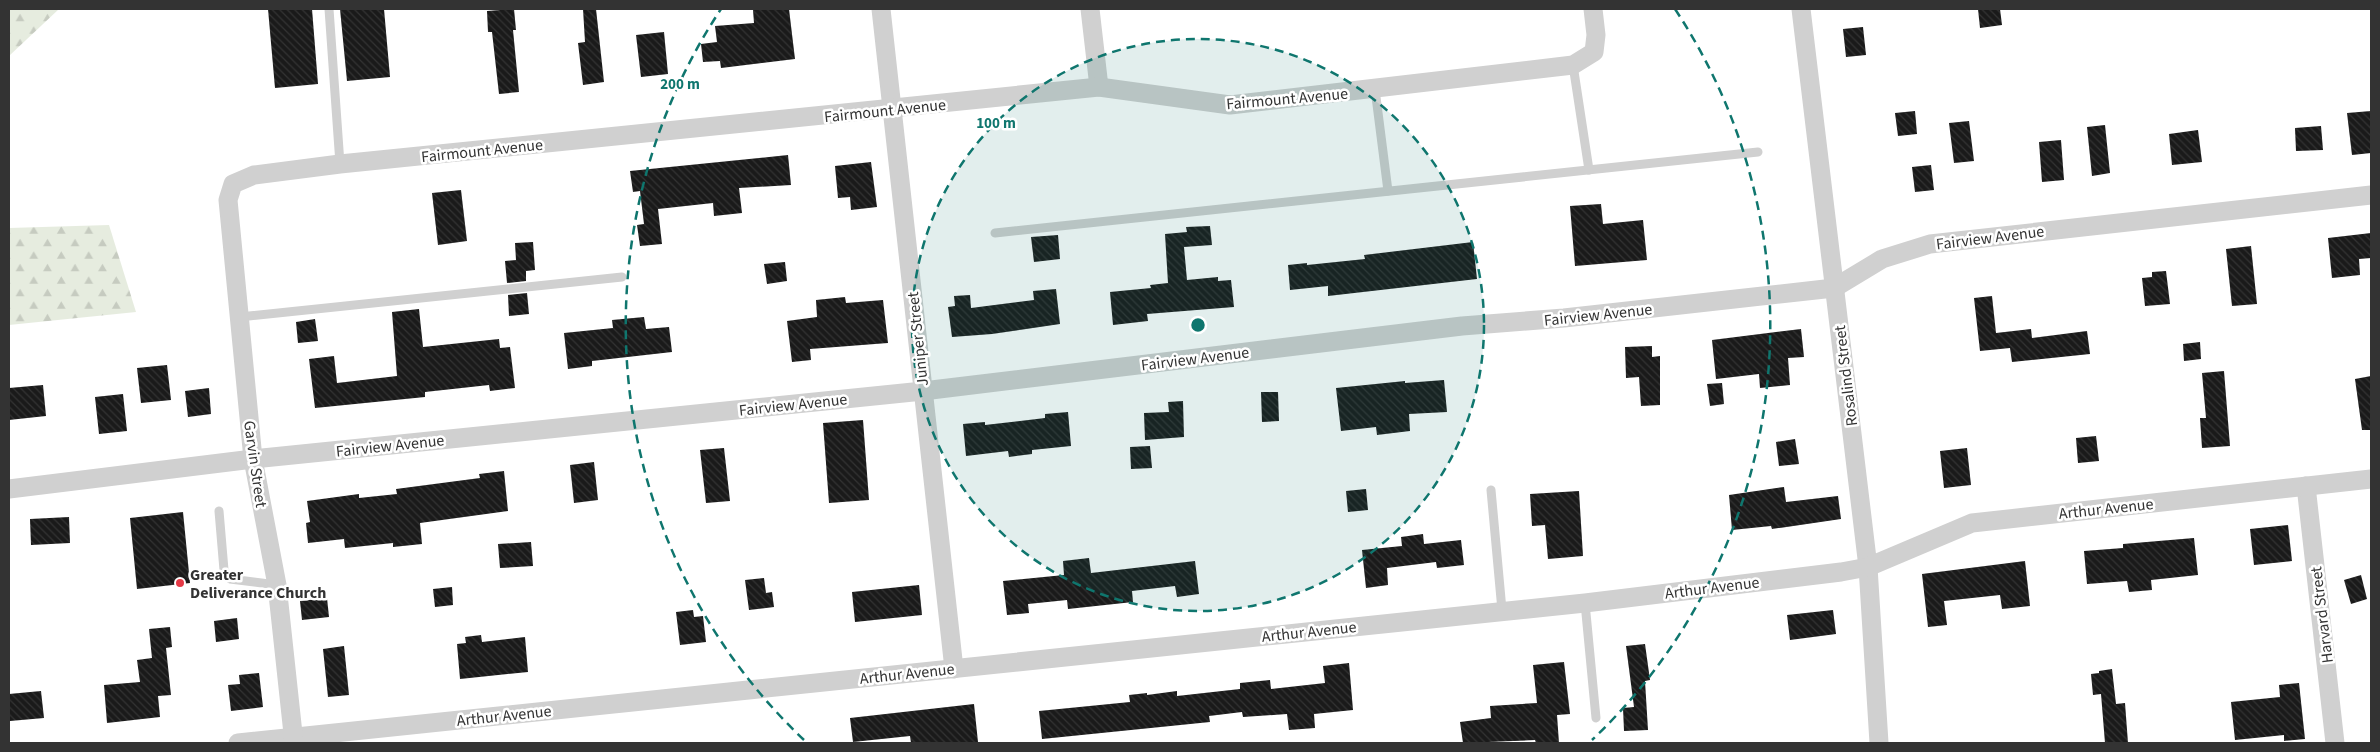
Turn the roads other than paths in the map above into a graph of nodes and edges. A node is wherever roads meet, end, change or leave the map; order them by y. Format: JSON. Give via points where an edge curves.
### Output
{"nodes":[{"id":1,"x":329,"y":9,"type":"edge"},
{"id":2,"x":881,"y":9,"type":"edge"},
{"id":3,"x":1090,"y":9,"type":"edge"},
{"id":4,"x":1593,"y":9,"type":"edge"},
{"id":5,"x":1801,"y":9,"type":"edge"},
{"id":6,"x":1573,"y":65,"type":"junction"},
{"id":7,"x":1099,"y":87,"type":"junction"},
{"id":8,"x":1375,"y":89,"type":"junction"},
{"id":9,"x":893,"y":110,"type":"junction"},
{"id":10,"x":1758,"y":152,"type":"dead end"},
{"id":11,"x":340,"y":164,"type":"junction"},
{"id":12,"x":1588,"y":170,"type":"junction"},
{"id":13,"x":233,"y":184,"type":"joint"},
{"id":14,"x":1388,"y":191,"type":"junction"},
{"id":15,"x":2371,"y":195,"type":"edge"},
{"id":16,"x":995,"y":232,"type":"dead end"},
{"id":17,"x":622,"y":277,"type":"dead end"},
{"id":18,"x":1834,"y":288,"type":"junction"},
{"id":19,"x":239,"y":317,"type":"junction"},
{"id":20,"x":923,"y":391,"type":"junction"},
{"id":21,"x":253,"y":459,"type":"junction"},
{"id":22,"x":2371,"y":479,"type":"edge"},
{"id":23,"x":2306,"y":486,"type":"junction"},
{"id":24,"x":9,"y":489,"type":"edge"},
{"id":25,"x":1491,"y":490,"type":"dead end"},
{"id":26,"x":219,"y":511,"type":"dead end"},
{"id":27,"x":1868,"y":567,"type":"junction"},
{"id":28,"x":277,"y":585,"type":"junction"},
{"id":29,"x":1585,"y":603,"type":"junction"},
{"id":30,"x":1502,"y":610,"type":"junction"},
{"id":31,"x":954,"y":669,"type":"junction"},
{"id":32,"x":1596,"y":718,"type":"dead end"},
{"id":33,"x":294,"y":740,"type":"edge"},
{"id":34,"x":238,"y":743,"type":"edge"},
{"id":35,"x":1879,"y":743,"type":"edge"},
{"id":36,"x":2335,"y":743,"type":"edge"}],
"edges":[{"from":1,"to":11,"type":"lane"},
{"from":2,"to":9,"type":"street","name":"Juniper Street"},
{"from":3,"to":7,"type":"street"},
{"from":4,"to":6,"type":"street","name":"Fairmount Avenue","via":[[1594,52]]},
{"from":5,"to":18,"type":"street","name":"Rosalind Street"},
{"from":6,"to":8,"type":"street","name":"Fairmount Avenue"},
{"from":6,"to":12,"type":"lane"},
{"from":7,"to":8,"type":"street","name":"Fairmount Avenue","via":[[1230,105]]},
{"from":7,"to":9,"type":"street","name":"Fairmount Avenue"},
{"from":8,"to":14,"type":"lane"},
{"from":9,"to":11,"type":"street","name":"Fairmount Avenue"},
{"from":9,"to":20,"type":"street","name":"Juniper Street"},
{"from":10,"to":12,"type":"lane"},
{"from":11,"to":13,"type":"street","name":"Fairmount Avenue","via":[[254,175]]},
{"from":12,"to":14,"type":"lane"},
{"from":13,"to":19,"type":"street","name":"Garvin Street","via":[[228,200]]},
{"from":14,"to":16,"type":"lane"},
{"from":15,"to":18,"type":"street","name":"Fairview Avenue","via":[[1930,244],[1882,259]]},
{"from":17,"to":19,"type":"lane"},
{"from":18,"to":20,"type":"street","name":"Fairview Avenue","via":[[1462,326]]},
{"from":18,"to":27,"type":"street","name":"Rosalind Street"},
{"from":19,"to":21,"type":"street","name":"Garvin Street"},
{"from":20,"to":21,"type":"street","name":"Fairview Avenue"},
{"from":20,"to":31,"type":"street","name":"Juniper Street"},
{"from":21,"to":24,"type":"street","name":"Fairview Avenue"},
{"from":21,"to":28,"type":"street","name":"Garvin Street"},
{"from":22,"to":23,"type":"street","name":"Arthur Avenue"},
{"from":23,"to":27,"type":"street","name":"Arthur Avenue","via":[[1972,523]]},
{"from":23,"to":36,"type":"street","name":"Harvard Street"},
{"from":25,"to":30,"type":"lane"},
{"from":26,"to":28,"type":"lane","via":[[224,570],[230,578]]},
{"from":27,"to":29,"type":"street","name":"Arthur Avenue"},
{"from":27,"to":35,"type":"street","name":"Rosalind Street"},
{"from":28,"to":33,"type":"street","name":"Garvin Street"},
{"from":29,"to":30,"type":"street","name":"Arthur Avenue"},
{"from":29,"to":32,"type":"lane"},
{"from":30,"to":31,"type":"street","name":"Arthur Avenue"},
{"from":31,"to":33,"type":"street","name":"Arthur Avenue"},
{"from":33,"to":34,"type":"street","name":"Arthur Avenue"}]}
